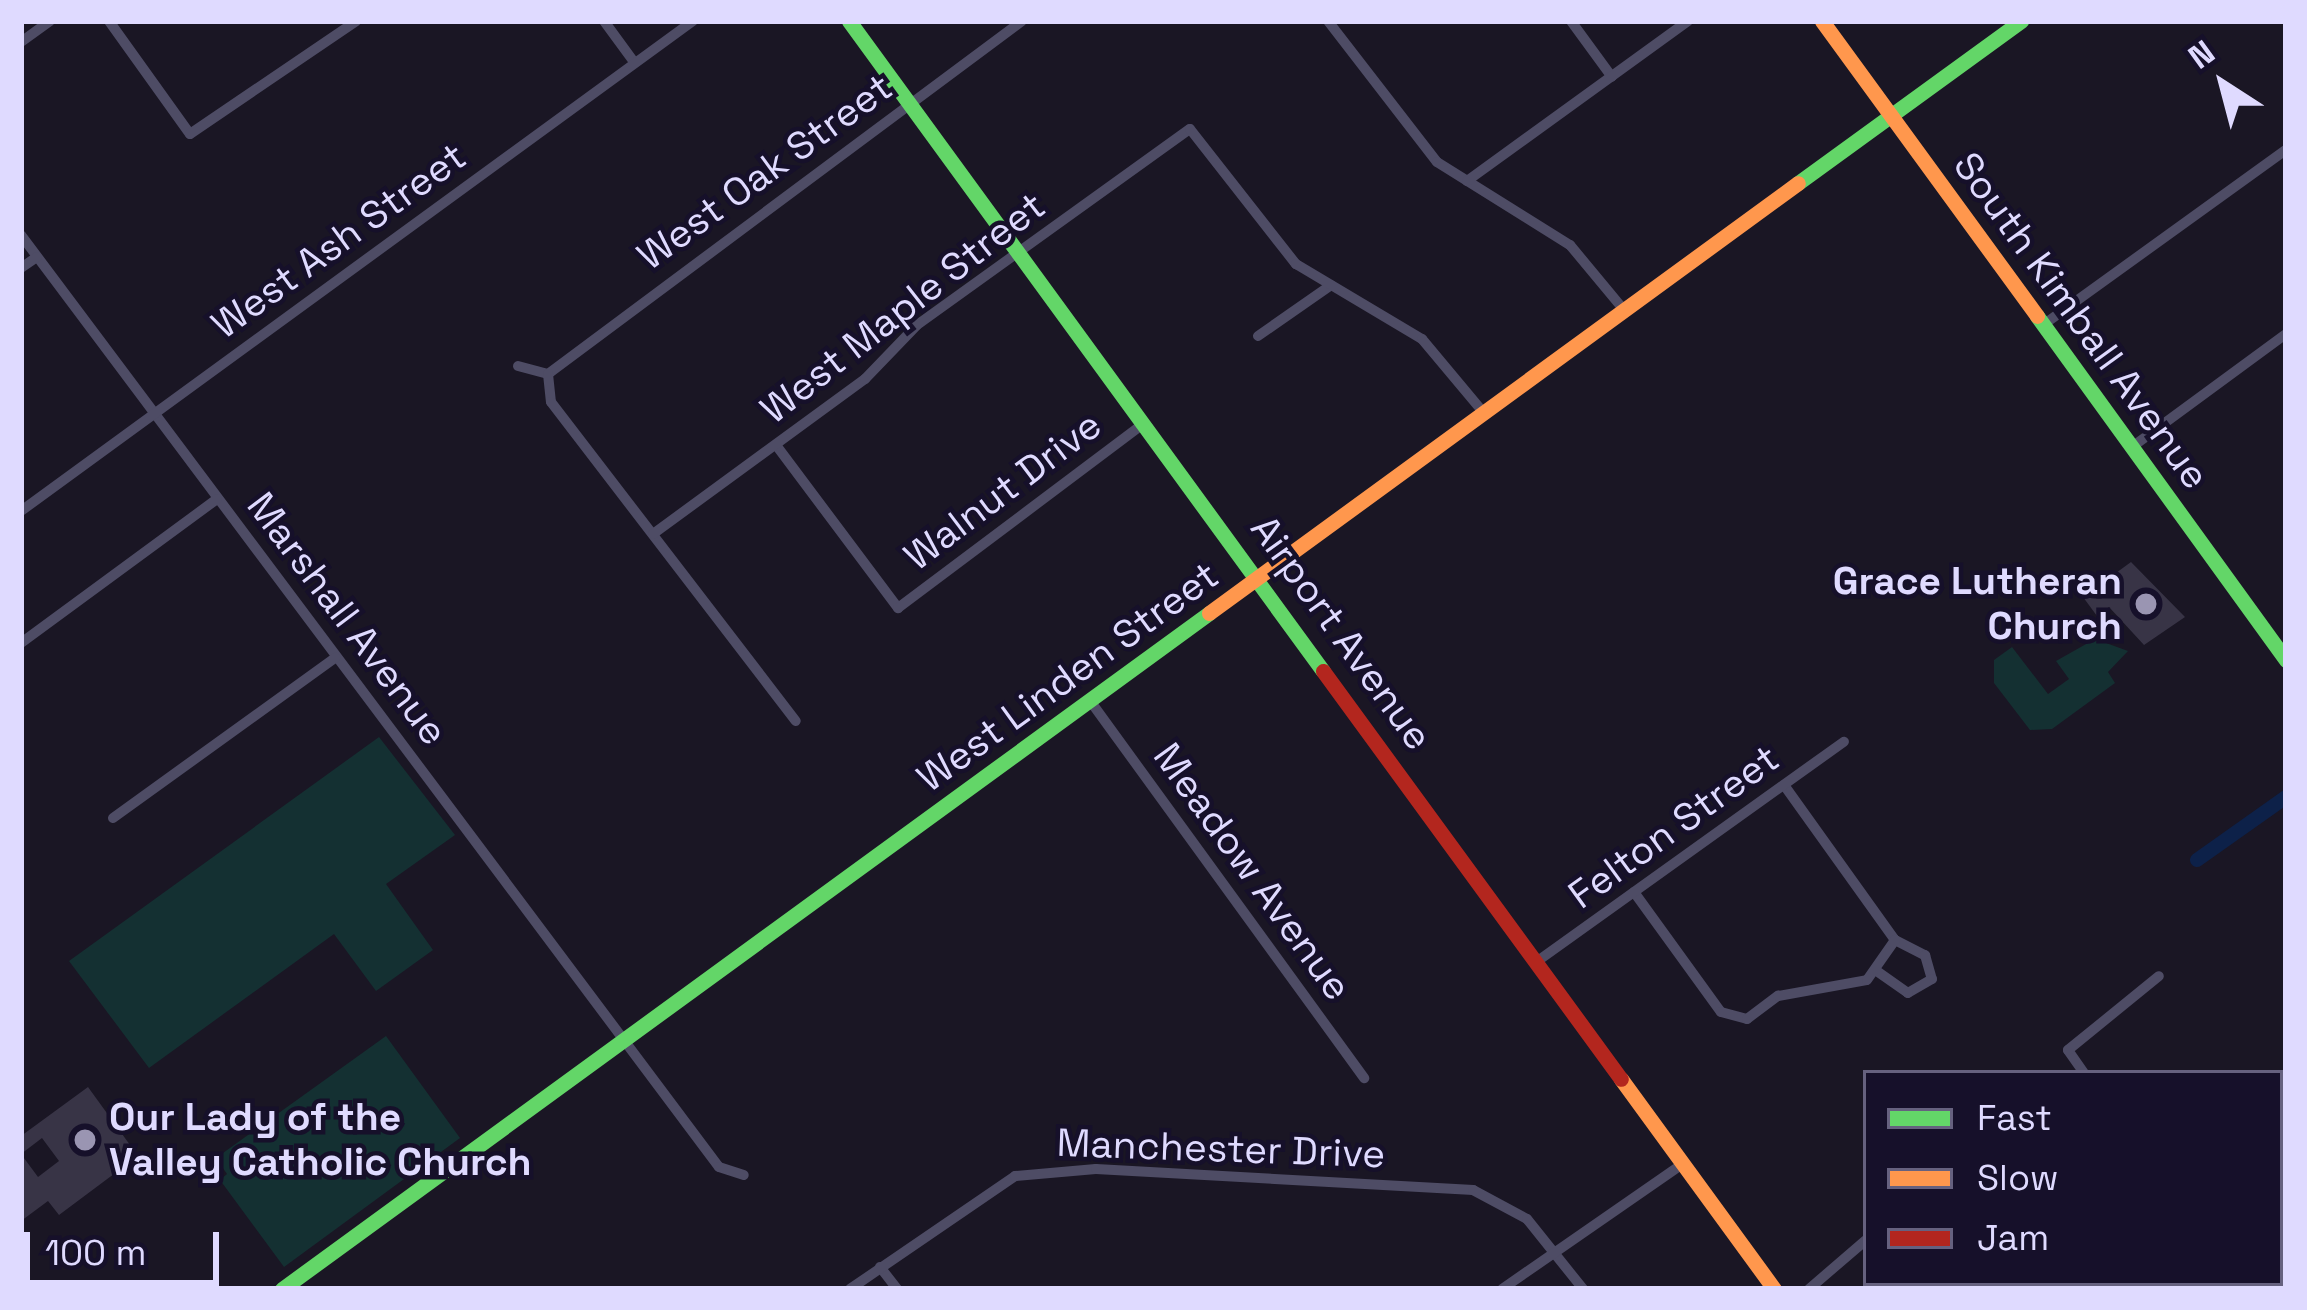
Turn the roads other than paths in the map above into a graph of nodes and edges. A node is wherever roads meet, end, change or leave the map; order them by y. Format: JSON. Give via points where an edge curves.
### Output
{"nodes":[{"id":1,"x":50,"y":21,"type":"edge"},
{"id":2,"x":109,"y":21,"type":"edge"},
{"id":3,"x":356,"y":21,"type":"edge"},
{"id":4,"x":604,"y":21,"type":"edge"},
{"id":5,"x":693,"y":21,"type":"edge"},
{"id":6,"x":849,"y":21,"type":"edge"},
{"id":7,"x":1022,"y":21,"type":"edge"},
{"id":8,"x":1328,"y":21,"type":"edge"},
{"id":9,"x":1571,"y":21,"type":"edge"},
{"id":10,"x":1688,"y":21,"type":"edge"},
{"id":11,"x":1822,"y":21,"type":"edge"},
{"id":12,"x":2020,"y":21,"type":"edge"},
{"id":13,"x":21,"y":42,"type":"edge"},
{"id":14,"x":634,"y":62,"type":"junction"},
{"id":15,"x":1612,"y":77,"type":"junction"},
{"id":16,"x":909,"y":104,"type":"junction"},
{"id":17,"x":1892,"y":115,"type":"junction"},
{"id":18,"x":2286,"y":150,"type":"edge"},
{"id":19,"x":1467,"y":182,"type":"junction"},
{"id":20,"x":21,"y":235,"type":"edge"},
{"id":21,"x":1019,"y":254,"type":"junction"},
{"id":22,"x":38,"y":256,"type":"junction"},
{"id":23,"x":21,"y":268,"type":"edge"},
{"id":24,"x":1331,"y":284,"type":"junction"},
{"id":25,"x":1624,"y":310,"type":"junction"},
{"id":26,"x":2043,"y":325,"type":"junction"},
{"id":27,"x":2286,"y":334,"type":"edge"},
{"id":28,"x":1258,"y":336,"type":"dead end"},
{"id":29,"x":518,"y":366,"type":"dead end"},
{"id":30,"x":548,"y":374,"type":"junction"},
{"id":31,"x":1484,"y":412,"type":"junction"},
{"id":32,"x":154,"y":414,"type":"junction"},
{"id":33,"x":1144,"y":422,"type":"junction"},
{"id":34,"x":776,"y":446,"type":"junction"},
{"id":35,"x":2132,"y":447,"type":"junction"},
{"id":36,"x":218,"y":499,"type":"junction"},
{"id":37,"x":21,"y":511,"type":"edge"},
{"id":38,"x":653,"y":534,"type":"junction"},
{"id":39,"x":1259,"y":578,"type":"junction"},
{"id":40,"x":21,"y":643,"type":"edge"},
{"id":41,"x":2284,"y":654,"type":"edge"},
{"id":42,"x":335,"y":658,"type":"junction"},
{"id":43,"x":1091,"y":702,"type":"junction"},
{"id":44,"x":796,"y":721,"type":"dead end"},
{"id":45,"x":1844,"y":742,"type":"dead end"},
{"id":46,"x":1784,"y":785,"type":"junction"},
{"id":47,"x":113,"y":818,"type":"dead end"},
{"id":48,"x":1634,"y":892,"type":"junction"},
{"id":49,"x":1895,"y":940,"type":"junction"},
{"id":50,"x":1539,"y":960,"type":"junction"},
{"id":51,"x":1877,"y":971,"type":"junction"},
{"id":52,"x":2159,"y":976,"type":"dead end"},
{"id":53,"x":627,"y":1038,"type":"junction"},
{"id":54,"x":2082,"y":1070,"type":"edge"},
{"id":55,"x":1364,"y":1078,"type":"dead end"},
{"id":56,"x":1684,"y":1163,"type":"junction"},
{"id":57,"x":744,"y":1174,"type":"dead end"},
{"id":58,"x":1863,"y":1243,"type":"edge"},
{"id":59,"x":1553,"y":1252,"type":"junction"},
{"id":60,"x":880,"y":1267,"type":"junction"},
{"id":61,"x":306,"y":1282,"type":"edge"},
{"id":62,"x":282,"y":1289,"type":"edge"},
{"id":63,"x":850,"y":1289,"type":"edge"},
{"id":64,"x":897,"y":1289,"type":"edge"},
{"id":65,"x":1502,"y":1289,"type":"edge"},
{"id":66,"x":1583,"y":1289,"type":"edge"},
{"id":67,"x":1774,"y":1289,"type":"edge"},
{"id":68,"x":1809,"y":1289,"type":"edge"}],
"edges":[{"from":1,"to":13,"type":"street"},
{"from":2,"to":3,"type":"street","via":[[190,134]]},
{"from":4,"to":14,"type":"street"},
{"from":5,"to":14,"type":"street","name":"West Ash Street"},
{"from":6,"to":16,"type":"street","name":"Airport Avenue"},
{"from":7,"to":16,"type":"street","name":"West Oak Street"},
{"from":8,"to":19,"type":"street","via":[[1412,136]]},
{"from":9,"to":15,"type":"street"},
{"from":10,"to":15,"type":"street"},
{"from":11,"to":17,"type":"street","name":"South Kimball Avenue"},
{"from":12,"to":17,"type":"street","name":"West Linden Street"},
{"from":14,"to":32,"type":"street","name":"West Ash Street"},
{"from":15,"to":19,"type":"street"},
{"from":16,"to":21,"type":"street","name":"Airport Avenue"},
{"from":16,"to":30,"type":"street","name":"West Oak Street"},
{"from":17,"to":25,"type":"street","name":"West Linden Street"},
{"from":17,"to":26,"type":"street","name":"South Kimball Avenue"},
{"from":18,"to":26,"type":"street"},
{"from":19,"to":25,"type":"street","via":[[1570,245]]},
{"from":20,"to":22,"type":"street","name":"Marshall Avenue"},
{"from":21,"to":24,"type":"street","name":"West Maple Street","via":[[1190,129],[1269,239]]},
{"from":21,"to":33,"type":"street","name":"Airport Avenue"},
{"from":21,"to":34,"type":"street","name":"West Maple Street"},
{"from":22,"to":23,"type":"street"},
{"from":22,"to":32,"type":"street","name":"Marshall Avenue"},
{"from":24,"to":28,"type":"street"},
{"from":24,"to":31,"type":"street","via":[[1422,339]]},
{"from":25,"to":31,"type":"street","name":"West Linden Street"},
{"from":26,"to":35,"type":"street","name":"South Kimball Avenue"},
{"from":27,"to":35,"type":"street"},
{"from":29,"to":30,"type":"street"},
{"from":30,"to":38,"type":"street","via":[[551,402]]},
{"from":31,"to":39,"type":"street","name":"West Linden Street"},
{"from":32,"to":36,"type":"street","name":"Marshall Avenue"},
{"from":32,"to":37,"type":"street","name":"West Ash Street"},
{"from":33,"to":34,"type":"street","name":"Walnut Drive","via":[[898,608]]},
{"from":33,"to":39,"type":"street","name":"Airport Avenue"},
{"from":34,"to":38,"type":"street","name":"West Maple Street"},
{"from":35,"to":41,"type":"street","name":"South Kimball Avenue"},
{"from":36,"to":40,"type":"street"},
{"from":36,"to":42,"type":"street","name":"Marshall Avenue"},
{"from":38,"to":44,"type":"street"},
{"from":39,"to":43,"type":"street","name":"West Linden Street"},
{"from":39,"to":50,"type":"street","name":"Airport Avenue"},
{"from":42,"to":47,"type":"street"},
{"from":42,"to":53,"type":"street","name":"Marshall Avenue"},
{"from":43,"to":53,"type":"street","name":"West Linden Street"},
{"from":43,"to":55,"type":"street","name":"Meadow Avenue"},
{"from":45,"to":46,"type":"street","name":"Felton Street"},
{"from":46,"to":48,"type":"street","name":"Felton Street"},
{"from":46,"to":49,"type":"street"},
{"from":48,"to":50,"type":"street","name":"Felton Street"},
{"from":48,"to":51,"type":"street","via":[[1721,1012],[1747,1019],[1778,996]]},
{"from":49,"to":51,"type":"street"},
{"from":49,"to":51,"type":"street","via":[[1925,955],[1927,988],[1908,993]]},
{"from":50,"to":56,"type":"street","name":"Airport Avenue"},
{"from":52,"to":54,"type":"street","via":[[2068,1050]]},
{"from":53,"to":57,"type":"street","name":"Marshall Avenue","via":[[719,1167]]},
{"from":53,"to":61,"type":"street","name":"West Linden Street"},
{"from":56,"to":59,"type":"street"},
{"from":56,"to":67,"type":"street","name":"Airport Avenue"},
{"from":58,"to":68,"type":"street"},
{"from":59,"to":60,"type":"street","name":"Manchester Drive","via":[[1511,1204],[1473,1190],[1096,1169],[1015,1176]]},
{"from":59,"to":65,"type":"street"},
{"from":59,"to":66,"type":"street","name":"Manchester Drive"},
{"from":60,"to":63,"type":"street","name":"Manchester Drive"},
{"from":60,"to":64,"type":"street"},
{"from":61,"to":62,"type":"street","name":"West Linden Street"}]}
